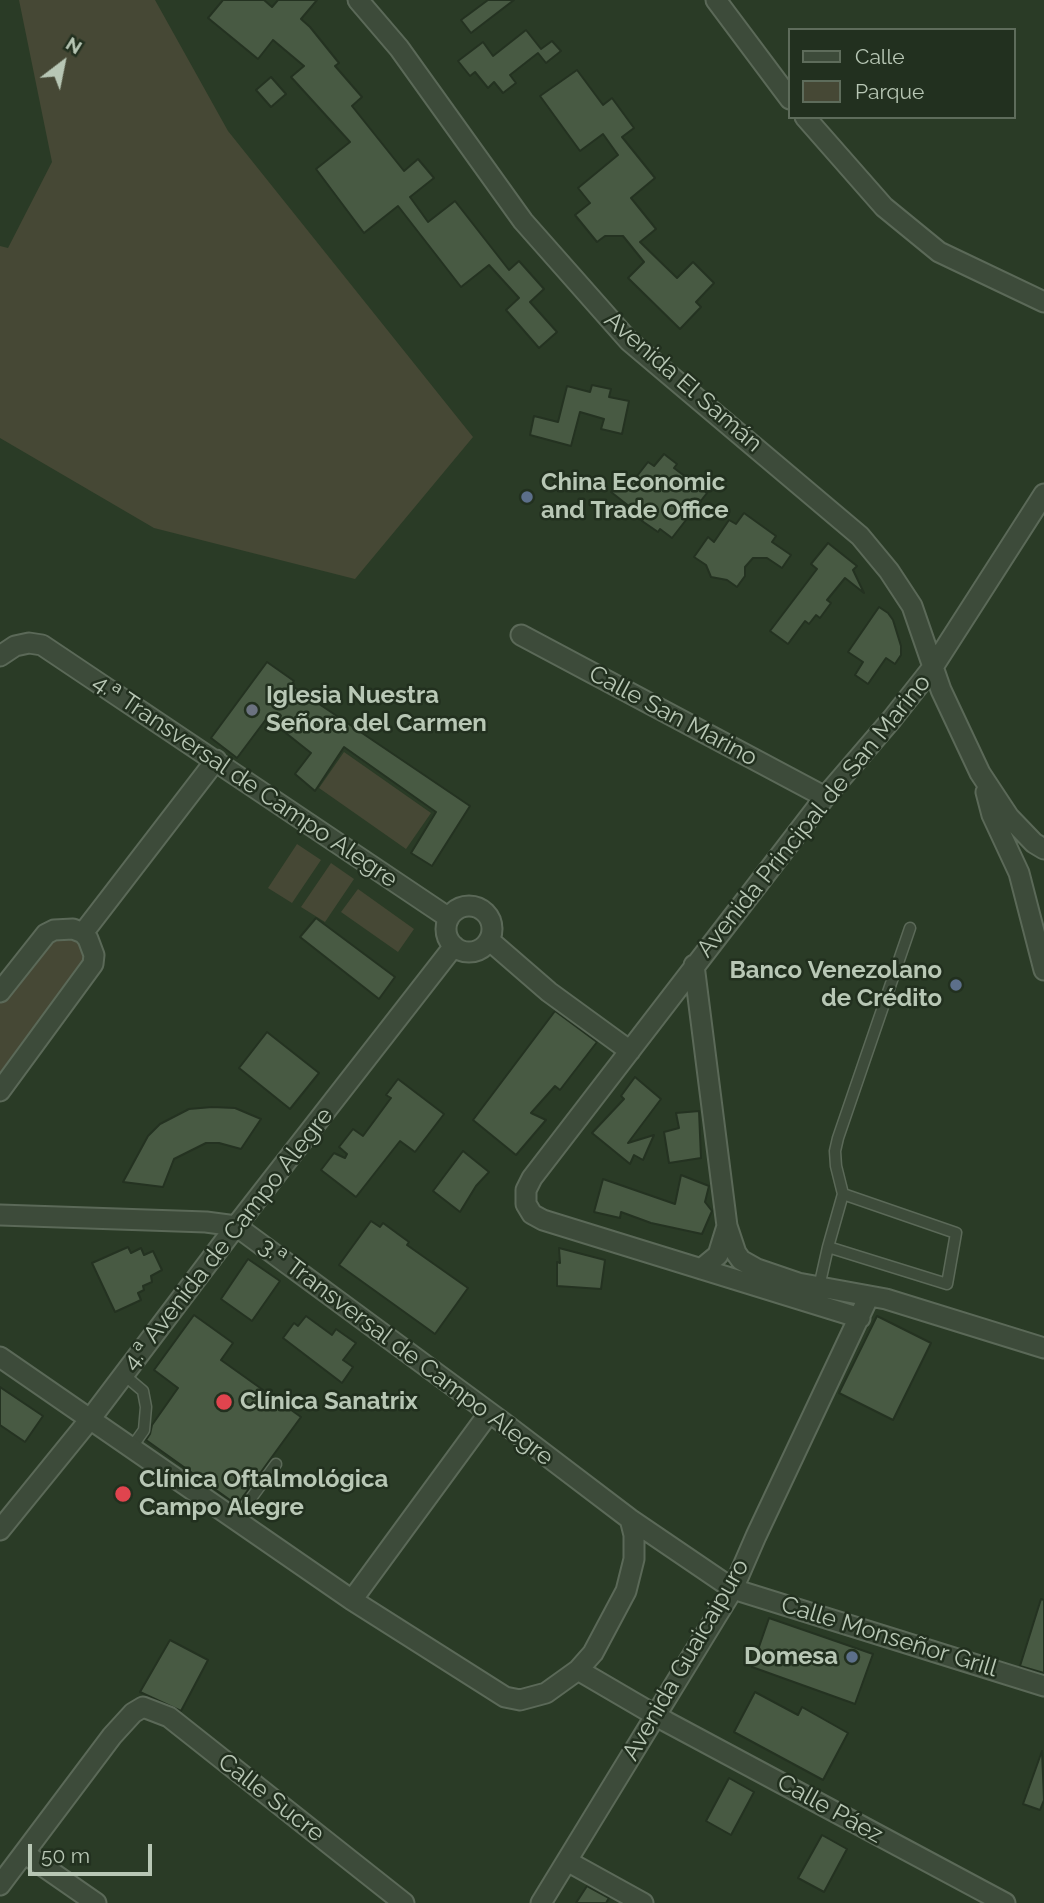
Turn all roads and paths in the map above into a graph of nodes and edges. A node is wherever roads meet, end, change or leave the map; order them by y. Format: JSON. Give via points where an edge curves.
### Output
{"nodes":[{"id":1,"x":358,"y":0,"type":"edge"},
{"id":2,"x":720,"y":4,"type":"edge"},
{"id":3,"x":788,"y":96,"type":"edge"},
{"id":4,"x":807,"y":119,"type":"edge"},
{"id":5,"x":1044,"y":302,"type":"edge"},
{"id":6,"x":1044,"y":494,"type":"edge"},
{"id":7,"x":522,"y":635,"type":"dead end"},
{"id":8,"x":0,"y":656,"type":"edge"},
{"id":9,"x":933,"y":667,"type":"junction"},
{"id":10,"x":216,"y":760,"type":"junction"},
{"id":11,"x":980,"y":773,"type":"junction"},
{"id":12,"x":825,"y":797,"type":"junction"},
{"id":13,"x":1039,"y":846,"type":"edge"},
{"id":14,"x":1019,"y":873,"type":"junction"},
{"id":15,"x":449,"y":918,"type":"junction"},
{"id":16,"x":910,"y":928,"type":"dead end"},
{"id":17,"x":83,"y":933,"type":"junction"},
{"id":18,"x":489,"y":940,"type":"junction"},
{"id":19,"x":454,"y":946,"type":"junction"},
{"id":20,"x":694,"y":965,"type":"junction"},
{"id":21,"x":1044,"y":970,"type":"edge"},
{"id":22,"x":0,"y":992,"type":"edge"},
{"id":23,"x":630,"y":1051,"type":"junction"},
{"id":24,"x":0,"y":1091,"type":"edge"},
{"id":25,"x":843,"y":1194,"type":"junction"},
{"id":26,"x":0,"y":1215,"type":"edge"},
{"id":27,"x":236,"y":1226,"type":"junction"},
{"id":28,"x":727,"y":1226,"type":"junction"},
{"id":29,"x":828,"y":1247,"type":"junction"},
{"id":30,"x":701,"y":1269,"type":"junction"},
{"id":31,"x":819,"y":1287,"type":"junction"},
{"id":32,"x":869,"y":1296,"type":"junction"},
{"id":33,"x":860,"y":1318,"type":"junction"},
{"id":34,"x":1044,"y":1348,"type":"edge"},
{"id":35,"x":0,"y":1357,"type":"edge"},
{"id":36,"x":123,"y":1374,"type":"junction"},
{"id":37,"x":489,"y":1413,"type":"junction"},
{"id":38,"x":91,"y":1418,"type":"junction"},
{"id":39,"x":132,"y":1447,"type":"junction"},
{"id":40,"x":276,"y":1464,"type":"dead end"},
{"id":41,"x":236,"y":1519,"type":"junction"},
{"id":42,"x":630,"y":1519,"type":"junction"},
{"id":43,"x":0,"y":1530,"type":"edge"},
{"id":44,"x":733,"y":1589,"type":"junction"},
{"id":45,"x":352,"y":1600,"type":"junction"},
{"id":46,"x":578,"y":1670,"type":"junction"},
{"id":47,"x":1044,"y":1686,"type":"edge"},
{"id":48,"x":655,"y":1715,"type":"junction"},
{"id":49,"x":24,"y":1853,"type":"junction"},
{"id":50,"x":566,"y":1861,"type":"junction"},
{"id":51,"x":0,"y":1885,"type":"edge"},
{"id":52,"x":96,"y":1903,"type":"edge"},
{"id":53,"x":404,"y":1903,"type":"edge"},
{"id":54,"x":541,"y":1903,"type":"edge"},
{"id":55,"x":643,"y":1903,"type":"edge"},
{"id":56,"x":1006,"y":1903,"type":"edge"}],
"edges":[{"from":1,"to":9,"type":"street","name":"Avenida El Samán","via":[[399,48],[523,220],[629,341],[860,536],[912,606]]},
{"from":2,"to":3,"type":"street"},
{"from":4,"to":5,"type":"street","via":[[884,207],[939,252]]},
{"from":6,"to":9,"type":"street","name":"Avenida Principal de San Marino"},
{"from":7,"to":12,"type":"street","name":"Calle San Marino"},
{"from":8,"to":10,"type":"street","name":"4.ª Transversal de Campo Alegre","via":[[15,646],[42,645]]},
{"from":9,"to":11,"type":"street","name":"Avenida El Samán"},
{"from":9,"to":12,"type":"street","name":"Avenida Principal de San Marino"},
{"from":10,"to":15,"type":"street","name":"4.ª Transversal de Campo Alegre"},
{"from":10,"to":17,"type":"street"},
{"from":11,"to":13,"type":"street","via":[[1009,817]]},
{"from":11,"to":14,"type":"street","via":[[992,815]]},
{"from":12,"to":20,"type":"street","name":"Avenida Principal de San Marino"},
{"from":13,"to":14,"type":"street","via":[[1021,860]]},
{"from":14,"to":21,"type":"street"},
{"from":15,"to":18,"type":"street","via":[[466,906],[480,909],[492,926]]},
{"from":15,"to":19,"type":"street","via":[[446,930]]},
{"from":16,"to":25,"type":"lane","via":[[838,1138],[836,1166]]},
{"from":17,"to":22,"type":"street","via":[[63,929],[46,934]]},
{"from":17,"to":24,"type":"street","via":[[93,964]]},
{"from":18,"to":19,"type":"street","via":[[473,951]]},
{"from":18,"to":23,"type":"street","via":[[549,992]]},
{"from":19,"to":27,"type":"street","name":"4.ª Avenida de Campo Alegre"},
{"from":20,"to":23,"type":"street","name":"Avenida Principal de San Marino"},
{"from":20,"to":28,"type":"street","name":"Avenida Principal de San Marino"},
{"from":23,"to":30,"type":"street","name":"Avenida Principal de San Marino","via":[[532,1178],[526,1204],[543,1220]]},
{"from":25,"to":29,"type":"lane"},
{"from":25,"to":29,"type":"lane","via":[[956,1233],[947,1284]]},
{"from":26,"to":27,"type":"street","name":"3.ª Transversal de Campo Alegre"},
{"from":27,"to":36,"type":"street","name":"4.ª Avenida de Campo Alegre"},
{"from":27,"to":37,"type":"street","name":"3.ª Transversal de Campo Alegre"},
{"from":28,"to":30,"type":"street","name":"Avenida Principal de San Marino","via":[[718,1255]]},
{"from":28,"to":31,"type":"street","name":"Avenida Principal de San Marino","via":[[736,1253],[747,1265]]},
{"from":29,"to":31,"type":"lane"},
{"from":30,"to":33,"type":"street","name":"Avenida Principal de San Marino"},
{"from":31,"to":32,"type":"street","name":"Avenida Principal de San Marino"},
{"from":32,"to":33,"type":"street","name":"Avenida Guaicaipuro"},
{"from":32,"to":34,"type":"street","name":"Avenida Principal de San Marino"},
{"from":33,"to":44,"type":"street","name":"Avenida Guaicaipuro"},
{"from":35,"to":38,"type":"street"},
{"from":36,"to":38,"type":"street","name":"4.ª Avenida de Campo Alegre"},
{"from":36,"to":39,"type":"lane","via":[[143,1391],[146,1407],[144,1430]]},
{"from":37,"to":42,"type":"street","name":"3.ª Transversal de Campo Alegre"},
{"from":37,"to":45,"type":"street"},
{"from":38,"to":39,"type":"street"},
{"from":38,"to":43,"type":"street","name":"4.ª Avenida de Campo Alegre"},
{"from":39,"to":41,"type":"street"},
{"from":40,"to":41,"type":"lane"},
{"from":41,"to":45,"type":"street"},
{"from":42,"to":44,"type":"street","name":"3.ª Transversal de Campo Alegre"},
{"from":42,"to":46,"type":"street","via":[[634,1559],[626,1591],[599,1643]]},
{"from":44,"to":47,"type":"street","name":"Calle Monseñor Grill"},
{"from":44,"to":48,"type":"street","name":"Avenida Guaicaipuro"},
{"from":45,"to":46,"type":"street","via":[[505,1697],[535,1698]]},
{"from":46,"to":48,"type":"street","name":"Calle Páez"},
{"from":48,"to":50,"type":"street","name":"Avenida Guaicaipuro"},
{"from":48,"to":56,"type":"street","name":"Calle Páez"},
{"from":49,"to":51,"type":"street"},
{"from":49,"to":52,"type":"street"},
{"from":49,"to":53,"type":"street","name":"Calle Sucre","via":[[112,1736],[143,1707],[169,1717]]},
{"from":50,"to":54,"type":"street","name":"Avenida Guaicaipuro"},
{"from":50,"to":55,"type":"street"}]}
